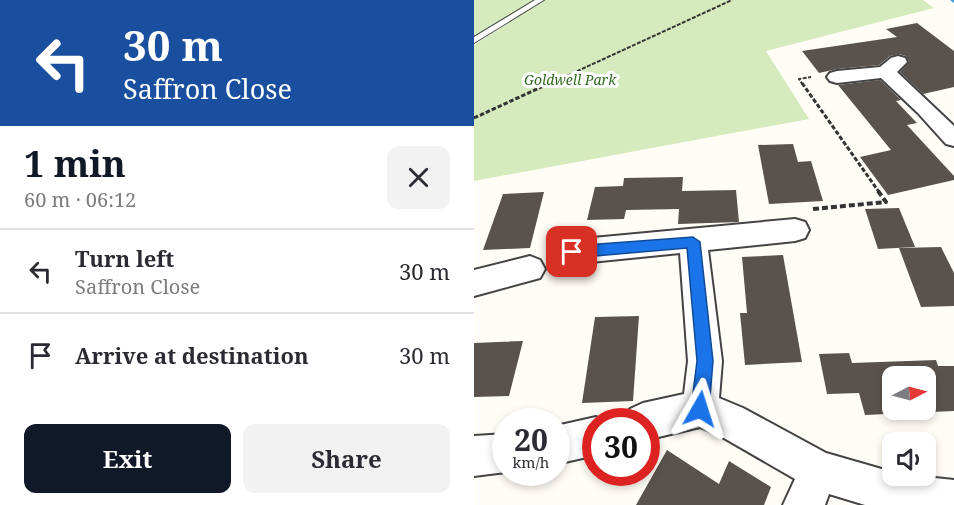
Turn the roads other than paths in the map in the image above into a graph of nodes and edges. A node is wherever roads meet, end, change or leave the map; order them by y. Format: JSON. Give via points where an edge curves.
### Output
{"nodes":[{"id":1,"x":540,"y":0,"type":"edge"},
{"id":2,"x":474,"y":41,"type":"edge"},
{"id":3,"x":837,"y":77,"type":"road end"},
{"id":4,"x":954,"y":139,"type":"edge"},
{"id":5,"x":795,"y":230,"type":"road end"},
{"id":6,"x":693,"y":242,"type":"junction"},
{"id":7,"x":572,"y":252,"type":"dead end"},
{"id":8,"x":530,"y":269,"type":"dead end"},
{"id":9,"x":474,"y":283,"type":"edge"},
{"id":10,"x":700,"y":409,"type":"junction"},
{"id":11,"x":660,"y":418,"type":"edge"},
{"id":12,"x":492,"y":454,"type":"edge"},
{"id":13,"x":474,"y":456,"type":"edge"},
{"id":14,"x":812,"y":488,"type":"edge"},
{"id":15,"x":954,"y":501,"type":"edge"}],
"edges":[{"from":1,"to":2,"type":"lane"},
{"from":3,"to":4,"type":"street","via":[[891,67]]},
{"from":5,"to":6,"type":"street"},
{"from":6,"to":7,"type":"street"},
{"from":6,"to":10,"type":"street","via":[[705,361]]},
{"from":8,"to":9,"type":"street"},
{"from":10,"to":11,"type":"street"},
{"from":10,"to":14,"type":"street","via":[[730,421]]},
{"from":12,"to":13,"type":"street"},
{"from":14,"to":15,"type":"street"}]}
